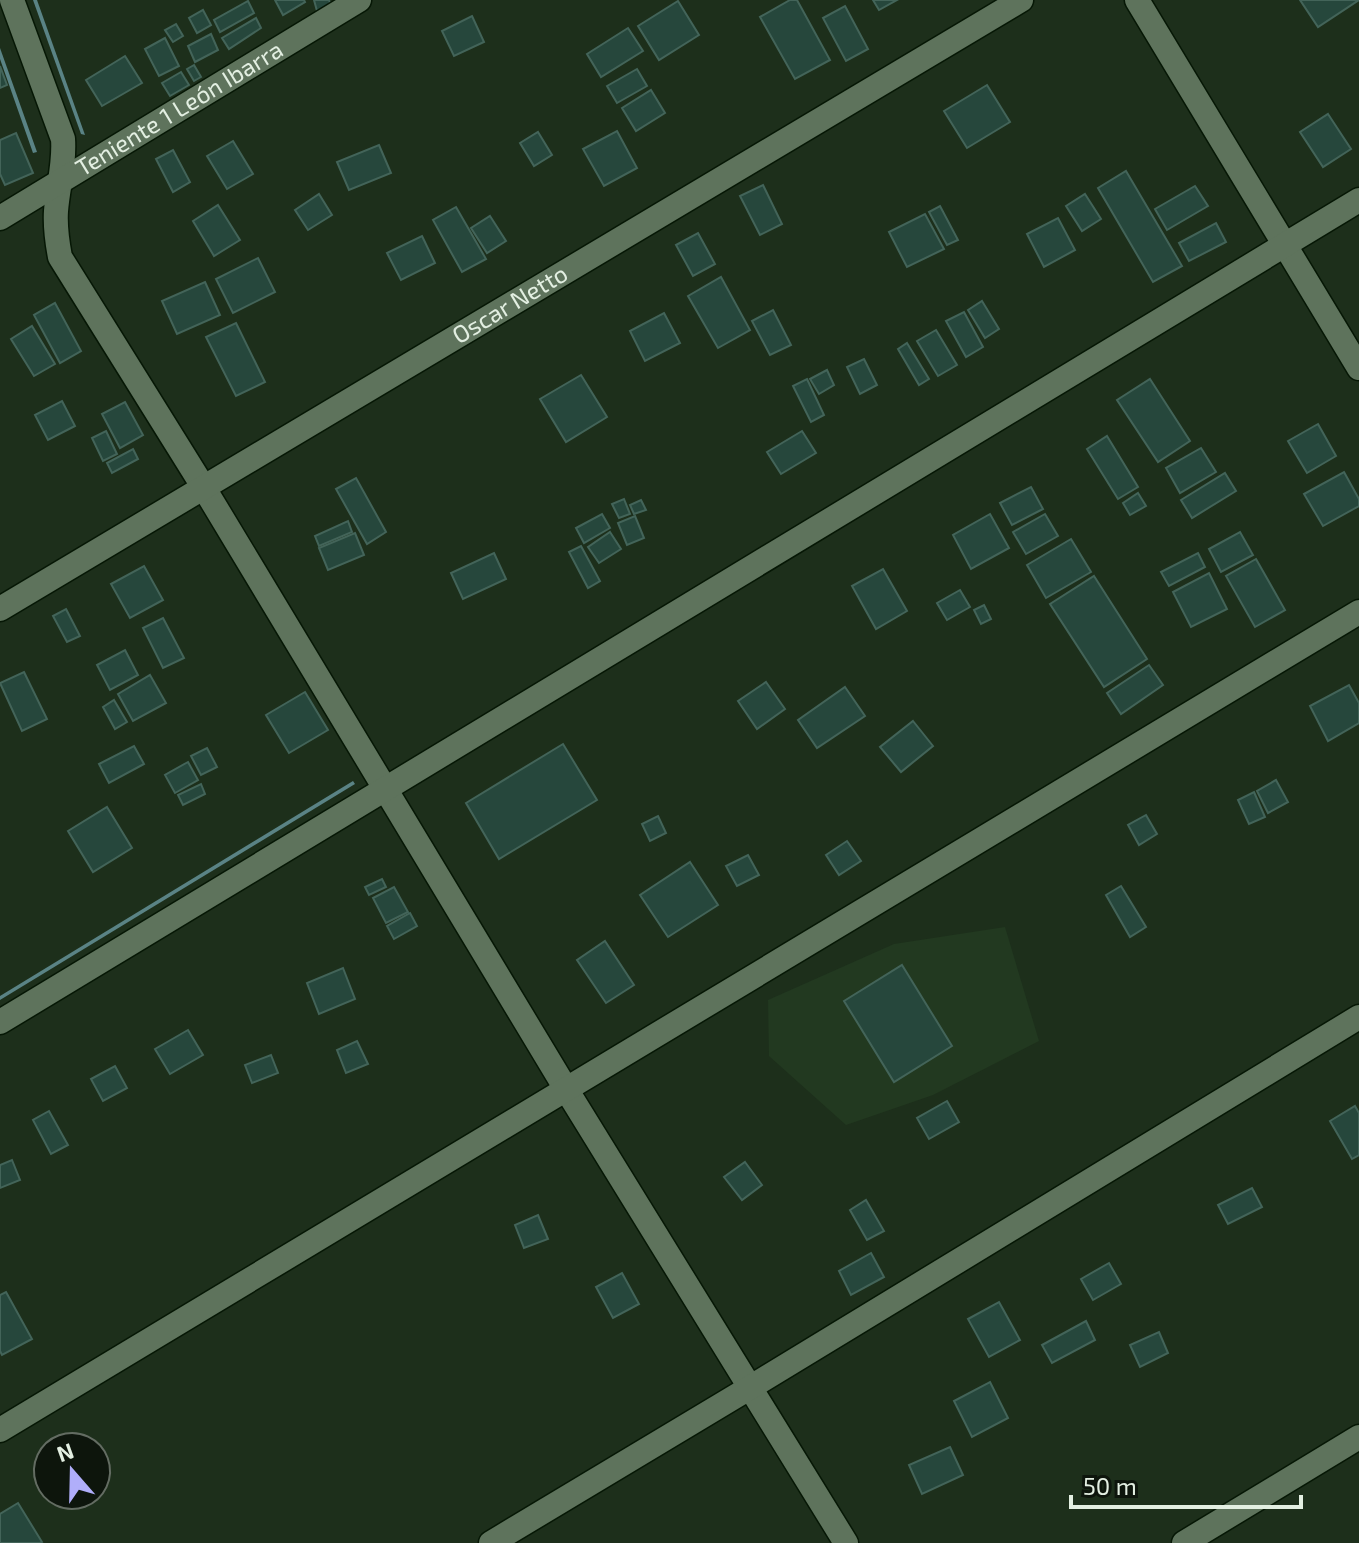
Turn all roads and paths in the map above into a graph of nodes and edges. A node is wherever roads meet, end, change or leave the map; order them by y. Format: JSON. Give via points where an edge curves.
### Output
{"nodes":[{"id":1,"x":12,"y":0,"type":"edge"},
{"id":2,"x":359,"y":0,"type":"edge"},
{"id":3,"x":1021,"y":0,"type":"edge"},
{"id":4,"x":1137,"y":0,"type":"edge"},
{"id":5,"x":59,"y":182,"type":"junction"},
{"id":6,"x":1359,"y":200,"type":"edge"},
{"id":7,"x":0,"y":218,"type":"edge"},
{"id":8,"x":1285,"y":245,"type":"junction"},
{"id":9,"x":1359,"y":368,"type":"edge"},
{"id":10,"x":204,"y":488,"type":"junction"},
{"id":11,"x":0,"y":609,"type":"edge"},
{"id":12,"x":1359,"y":612,"type":"edge"},
{"id":13,"x":386,"y":788,"type":"junction"},
{"id":14,"x":1359,"y":1017,"type":"edge"},
{"id":15,"x":0,"y":1022,"type":"edge"},
{"id":16,"x":566,"y":1089,"type":"junction"},
{"id":17,"x":751,"y":1387,"type":"junction"},
{"id":18,"x":0,"y":1430,"type":"edge"},
{"id":19,"x":1359,"y":1437,"type":"edge"},
{"id":20,"x":491,"y":1543,"type":"edge"},
{"id":21,"x":846,"y":1543,"type":"edge"},
{"id":22,"x":1184,"y":1543,"type":"edge"}],
"edges":[{"from":1,"to":5,"type":"street","via":[[63,139]]},
{"from":2,"to":5,"type":"street","name":"Teniente 1 León Ibarra"},
{"from":3,"to":10,"type":"street","name":"Oscar Netto"},
{"from":4,"to":8,"type":"street"},
{"from":5,"to":7,"type":"street","name":"Teniente 1 León Ibarra"},
{"from":5,"to":10,"type":"street","via":[[60,257]]},
{"from":6,"to":8,"type":"street"},
{"from":8,"to":9,"type":"street"},
{"from":8,"to":13,"type":"street"},
{"from":10,"to":11,"type":"street","name":"Oscar Netto"},
{"from":10,"to":13,"type":"street"},
{"from":12,"to":16,"type":"street"},
{"from":13,"to":15,"type":"street"},
{"from":13,"to":16,"type":"street"},
{"from":14,"to":17,"type":"street"},
{"from":16,"to":17,"type":"street"},
{"from":16,"to":18,"type":"street"},
{"from":17,"to":20,"type":"street"},
{"from":17,"to":21,"type":"street"},
{"from":19,"to":22,"type":"street"}]}
